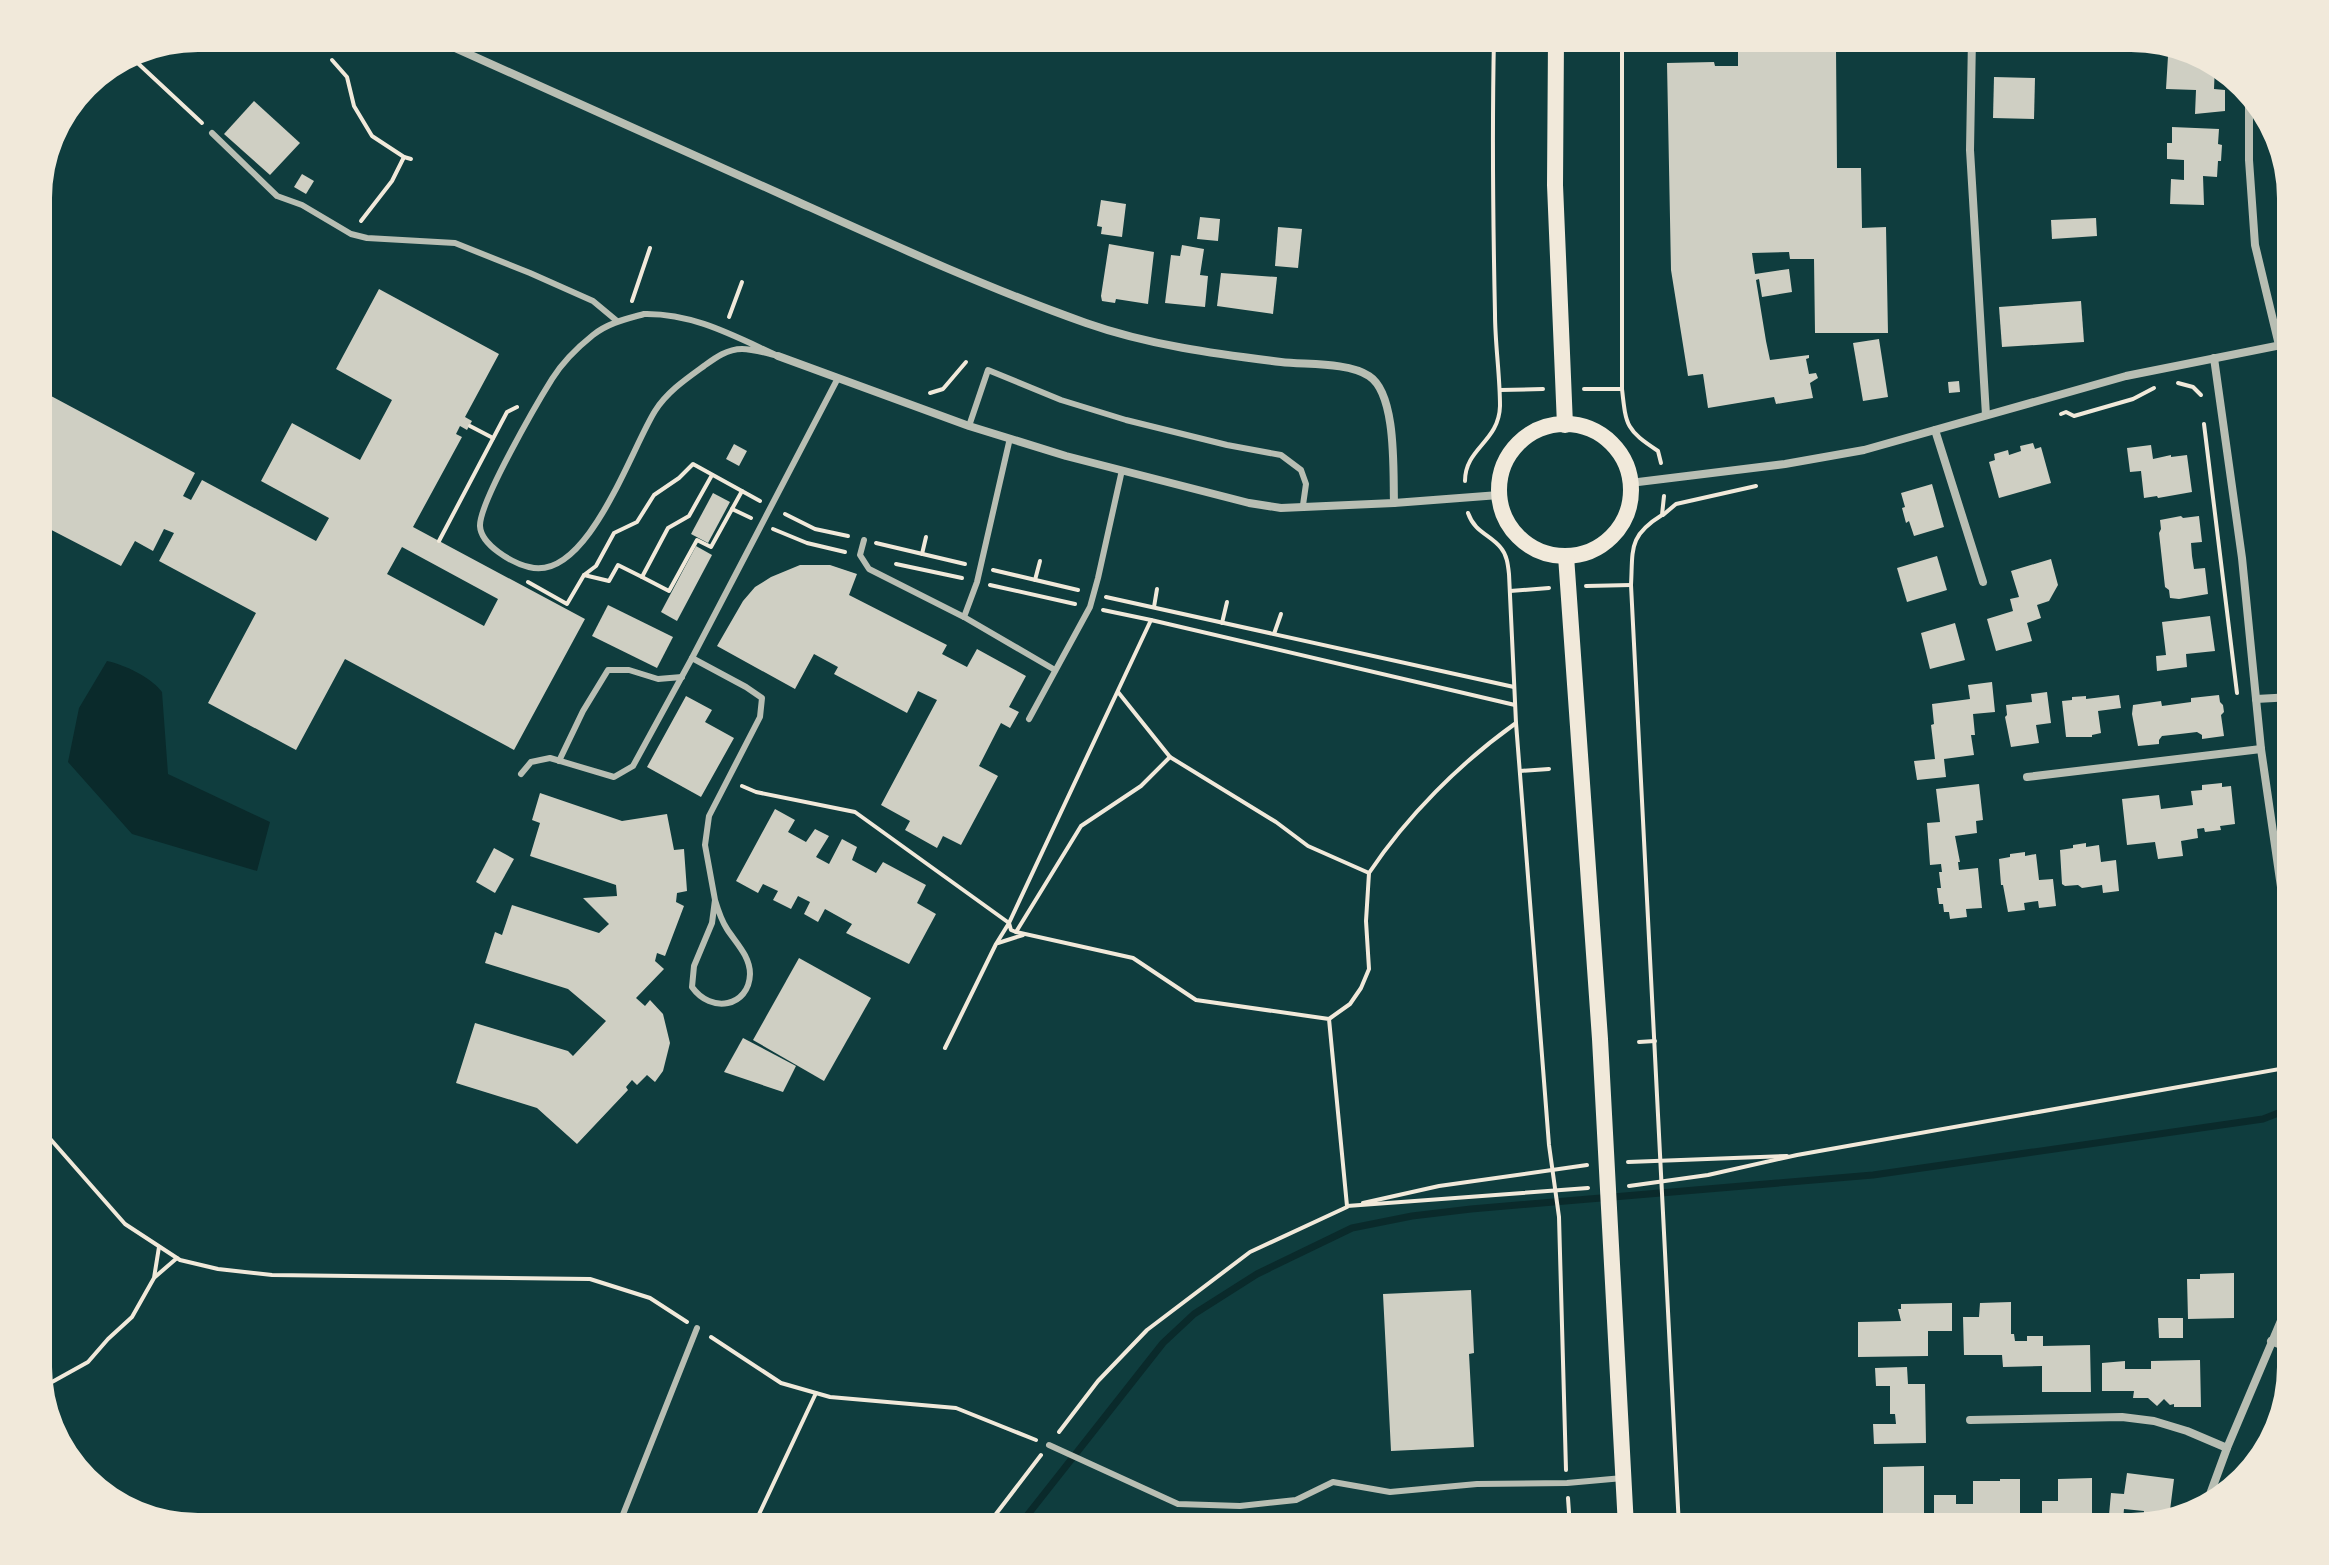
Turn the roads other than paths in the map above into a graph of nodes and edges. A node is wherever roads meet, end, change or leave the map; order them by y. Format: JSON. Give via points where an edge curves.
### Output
{"nodes":[{"id":1,"x":464,"y":52,"type":"edge"},
{"id":2,"x":1556,"y":52,"type":"edge"},
{"id":3,"x":1972,"y":52,"type":"edge"},
{"id":4,"x":2249,"y":112,"type":"edge"},
{"id":5,"x":212,"y":133,"type":"road end"},
{"id":6,"x":617,"y":321,"type":"junction"},
{"id":7,"x":2277,"y":337,"type":"edge"},
{"id":8,"x":2277,"y":345,"type":"edge"},
{"id":9,"x":778,"y":356,"type":"junction"},
{"id":10,"x":2214,"y":358,"type":"junction"},
{"id":11,"x":838,"y":378,"type":"junction"},
{"id":12,"x":1986,"y":415,"type":"junction"},
{"id":13,"x":1565,"y":425,"type":"junction"},
{"id":14,"x":969,"y":426,"type":"junction"},
{"id":15,"x":1935,"y":430,"type":"junction"},
{"id":16,"x":1010,"y":438,"type":"junction"},
{"id":17,"x":1122,"y":470,"type":"junction"},
{"id":18,"x":1630,"y":483,"type":"junction"},
{"id":19,"x":1499,"y":495,"type":"junction"},
{"id":20,"x":1394,"y":503,"type":"junction"},
{"id":21,"x":1303,"y":505,"type":"junction"},
{"id":22,"x":864,"y":540,"type":"dead end"},
{"id":23,"x":1566,"y":556,"type":"junction"},
{"id":24,"x":1983,"y":582,"type":"dead end"},
{"id":25,"x":964,"y":617,"type":"junction"},
{"id":26,"x":692,"y":658,"type":"junction"},
{"id":27,"x":1055,"y":670,"type":"junction"},
{"id":28,"x":682,"y":677,"type":"junction"},
{"id":29,"x":2277,"y":698,"type":"edge"},
{"id":30,"x":2256,"y":699,"type":"junction"},
{"id":31,"x":1029,"y":719,"type":"dead end"},
{"id":32,"x":2261,"y":749,"type":"junction"},
{"id":33,"x":559,"y":761,"type":"junction"},
{"id":34,"x":521,"y":774,"type":"dead end"},
{"id":35,"x":2027,"y":777,"type":"dead end"},
{"id":36,"x":2277,"y":859,"type":"edge"},
{"id":37,"x":715,"y":900,"type":"junction"},
{"id":38,"x":697,"y":1328,"type":"road end"},
{"id":39,"x":2277,"y":1328,"type":"edge"},
{"id":40,"x":2271,"y":1341,"type":"junction"},
{"id":41,"x":2277,"y":1343,"type":"edge"},
{"id":42,"x":1970,"y":1420,"type":"dead end"},
{"id":43,"x":1053,"y":1446,"type":"road end"},
{"id":44,"x":2227,"y":1448,"type":"junction"},
{"id":45,"x":1623,"y":1478,"type":"junction"},
{"id":46,"x":2212,"y":1488,"type":"edge"},
{"id":47,"x":624,"y":1513,"type":"edge"},
{"id":48,"x":1625,"y":1513,"type":"edge"}],
"edges":[{"from":1,"to":20,"type":"street","via":[[889,243],[1088,324],[1190,349],[1357,370],[1372,377],[1381,388],[1392,441]]},
{"from":2,"to":13,"type":"main road","via":[[1555,185]]},
{"from":3,"to":12,"type":"street","via":[[1970,150]]},
{"from":4,"to":7,"type":"street","via":[[2255,245]]},
{"from":5,"to":6,"type":"lane","via":[[277,196],[351,234],[455,243],[593,301]]},
{"from":6,"to":9,"type":"lane","via":[[644,314],[685,318]]},
{"from":6,"to":9,"type":"lane","via":[[595,333],[553,378],[487,497],[482,536],[528,567],[553,567],[582,544],[656,409],[682,381],[727,351]]},
{"from":8,"to":10,"type":"street"},
{"from":9,"to":11,"type":"street"},
{"from":10,"to":12,"type":"street"},
{"from":10,"to":30,"type":"street"},
{"from":11,"to":14,"type":"street"},
{"from":11,"to":26,"type":"lane"},
{"from":12,"to":15,"type":"street"},
{"from":13,"to":18,"type":"main road","via":[[1602,435],[1617,449]]},
{"from":13,"to":19,"type":"main road","via":[[1523,439],[1509,455]]},
{"from":14,"to":16,"type":"street"},
{"from":14,"to":21,"type":"lane","via":[[988,370],[1126,420],[1281,455],[1301,470],[1306,484]]},
{"from":15,"to":18,"type":"street","via":[[1811,460]]},
{"from":15,"to":24,"type":"street"},
{"from":16,"to":17,"type":"street"},
{"from":16,"to":25,"type":"lane"},
{"from":17,"to":21,"type":"street","via":[[1249,503]]},
{"from":17,"to":27,"type":"lane","via":[[1090,607]]},
{"from":18,"to":23,"type":"main road","via":[[1620,528],[1587,553]]},
{"from":19,"to":20,"type":"street"},
{"from":19,"to":23,"type":"main road","via":[[1513,532],[1546,554]]},
{"from":20,"to":21,"type":"street"},
{"from":22,"to":25,"type":"lane","via":[[860,555],[869,569]]},
{"from":23,"to":45,"type":"main road"},
{"from":25,"to":27,"type":"lane"},
{"from":26,"to":28,"type":"lane"},
{"from":26,"to":37,"type":"lane","via":[[762,698],[760,717],[709,816],[705,845]]},
{"from":27,"to":31,"type":"lane"},
{"from":28,"to":33,"type":"lane","via":[[658,679],[608,670]]},
{"from":28,"to":33,"type":"lane","via":[[633,766],[614,777]]},
{"from":29,"to":30,"type":"street"},
{"from":30,"to":32,"type":"street"},
{"from":32,"to":35,"type":"street"},
{"from":32,"to":36,"type":"street"},
{"from":33,"to":34,"type":"lane","via":[[531,762]]},
{"from":37,"to":37,"type":"lane","via":[[691,977],[698,996],[719,1005],[742,995],[750,970]]},
{"from":38,"to":47,"type":"lane"},
{"from":39,"to":40,"type":"street"},
{"from":40,"to":41,"type":"street"},
{"from":40,"to":44,"type":"street"},
{"from":42,"to":44,"type":"street","via":[[2122,1417],[2154,1421]]},
{"from":43,"to":45,"type":"lane","via":[[1178,1504],[1240,1506],[1296,1500],[1333,1482],[1390,1492]]},
{"from":44,"to":46,"type":"street"},
{"from":45,"to":48,"type":"main road"}]}
